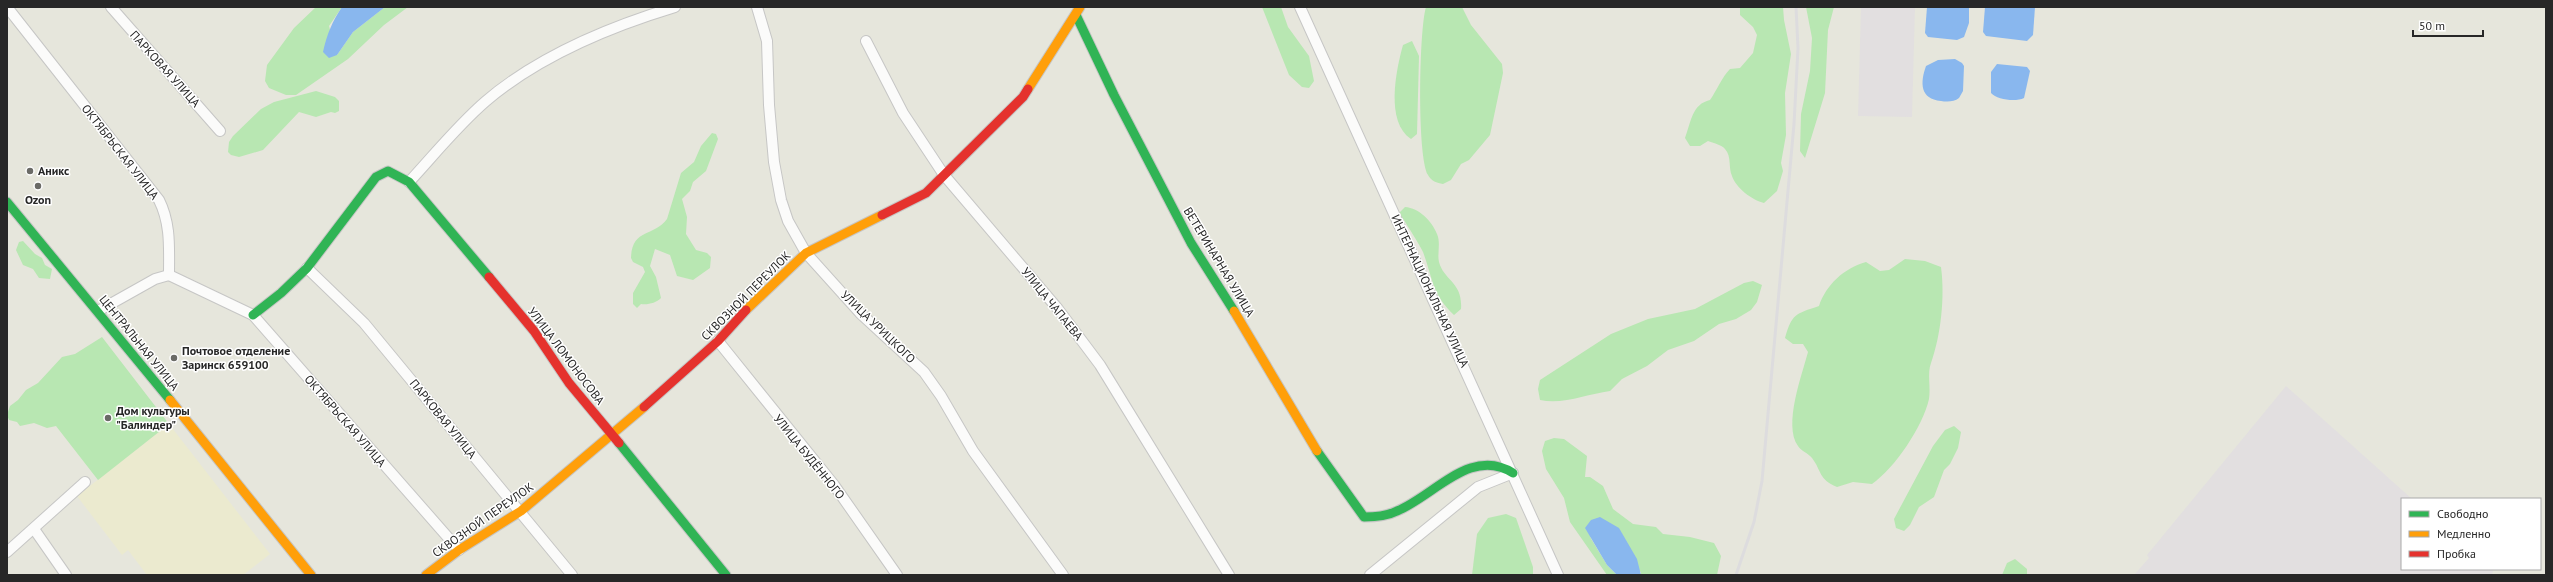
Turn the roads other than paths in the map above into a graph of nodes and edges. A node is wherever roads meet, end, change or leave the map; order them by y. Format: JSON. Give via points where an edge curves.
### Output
{"nodes":[{"id":1,"x":7,"y":7,"type":"edge"},
{"id":2,"x":111,"y":7,"type":"edge"},
{"id":3,"x":675,"y":7,"type":"edge"},
{"id":4,"x":757,"y":7,"type":"edge"},
{"id":5,"x":1300,"y":7,"type":"edge"},
{"id":6,"x":1078,"y":11,"type":"edge"},
{"id":7,"x":866,"y":40,"type":"dead end"},
{"id":8,"x":220,"y":131,"type":"dead end"},
{"id":9,"x":944,"y":175,"type":"junction"},
{"id":10,"x":409,"y":182,"type":"junction"},
{"id":11,"x":7,"y":202,"type":"edge"},
{"id":12,"x":806,"y":253,"type":"junction"},
{"id":13,"x":307,"y":268,"type":"junction"},
{"id":14,"x":169,"y":274,"type":"junction"},
{"id":15,"x":98,"y":311,"type":"junction"},
{"id":16,"x":253,"y":315,"type":"junction"},
{"id":17,"x":718,"y":341,"type":"junction"},
{"id":18,"x":613,"y":435,"type":"junction"},
{"id":19,"x":1513,"y":473,"type":"junction"},
{"id":20,"x":85,"y":482,"type":"dead end"},
{"id":21,"x":521,"y":511,"type":"junction"},
{"id":22,"x":34,"y":529,"type":"junction"},
{"id":23,"x":459,"y":550,"type":"junction"},
{"id":24,"x":7,"y":552,"type":"edge"},
{"id":25,"x":66,"y":575,"type":"edge"},
{"id":26,"x":311,"y":575,"type":"edge"},
{"id":27,"x":426,"y":575,"type":"edge"},
{"id":28,"x":572,"y":575,"type":"edge"},
{"id":29,"x":726,"y":575,"type":"edge"},
{"id":30,"x":897,"y":575,"type":"edge"},
{"id":31,"x":1063,"y":575,"type":"edge"},
{"id":32,"x":1229,"y":575,"type":"edge"},
{"id":33,"x":1370,"y":575,"type":"edge"},
{"id":34,"x":1558,"y":575,"type":"edge"}],
"edges":[{"from":1,"to":14,"type":"street","name":"ОКТЯБРЬСКАЯ УЛИЦА","via":[[159,200],[170,237]]},
{"from":2,"to":8,"type":"street","name":"ПАРКОВАЯ УЛИЦА"},
{"from":3,"to":10,"type":"street","via":[[559,52],[526,73],[486,100]]},
{"from":4,"to":12,"type":"street","name":"УЛИЦА УРИЦКОГО","via":[[767,41],[769,105],[781,200],[788,220]]},
{"from":5,"to":19,"type":"street","name":"ИНТЕРНАЦИОНАЛЬНАЯ УЛИЦА"},
{"from":6,"to":9,"type":"street","name":"СКВОЗНОЙ ПЕРЕУЛОК","via":[[1023,97]]},
{"from":6,"to":19,"type":"street","name":"ВЕТЕРИНАРНАЯ УЛИЦА","via":[[1114,95],[1191,243],[1218,284],[1311,443],[1359,512],[1364,517],[1388,516],[1466,470],[1484,464],[1501,466]]},
{"from":7,"to":9,"type":"street","name":"УЛИЦА ЧАПАЕВА","via":[[902,113]]},
{"from":9,"to":12,"type":"street","name":"СКВОЗНОЙ ПЕРЕУЛОК","via":[[926,193]]},
{"from":9,"to":32,"type":"street","name":"УЛИЦА ЧАПАЕВА","via":[[1058,309],[1100,365]]},
{"from":10,"to":13,"type":"street","name":"УЛИЦА ЛОМОНОСОВА","via":[[388,171],[376,177]]},
{"from":10,"to":18,"type":"street","name":"УЛИЦА ЛОМОНОСОВА","via":[[534,331],[569,383]]},
{"from":11,"to":15,"type":"street","name":"ЦЕНТРАЛЬНАЯ УЛИЦА"},
{"from":12,"to":17,"type":"street","name":"СКВОЗНОЙ ПЕРЕУЛОК","via":[[758,298]]},
{"from":12,"to":31,"type":"street","name":"УЛИЦА УРИЦКОГО","via":[[860,313],[924,372],[973,451]]},
{"from":13,"to":16,"type":"street"},
{"from":13,"to":21,"type":"street","name":"ПАРКОВАЯ УЛИЦА","via":[[364,323]]},
{"from":14,"to":15,"type":"street"},
{"from":14,"to":16,"type":"street","name":"ОКТЯБРЬСКАЯ УЛИЦА"},
{"from":15,"to":26,"type":"street","name":"ЦЕНТРАЛЬНАЯ УЛИЦА"},
{"from":16,"to":23,"type":"street","name":"ОКТЯБРЬСКАЯ УЛИЦА"},
{"from":17,"to":18,"type":"street","name":"СКВОЗНОЙ ПЕРЕУЛОК"},
{"from":17,"to":30,"type":"street","name":"УЛИЦА БУДЁННОГО","via":[[834,485]]},
{"from":18,"to":21,"type":"street","name":"СКВОЗНОЙ ПЕРЕУЛОК"},
{"from":18,"to":29,"type":"street","name":"УЛИЦА ЛОМОНОСОВА"},
{"from":19,"to":33,"type":"street","via":[[1478,487]]},
{"from":19,"to":34,"type":"street","name":"ИНТЕРНАЦИОНАЛЬНАЯ УЛИЦА"},
{"from":20,"to":22,"type":"street"},
{"from":21,"to":23,"type":"street","name":"СКВОЗНОЙ ПЕРЕУЛОК"},
{"from":21,"to":28,"type":"street","name":"ПАРКОВАЯ УЛИЦА"},
{"from":22,"to":24,"type":"street"},
{"from":22,"to":25,"type":"street"},
{"from":23,"to":27,"type":"street","name":"СКВОЗНОЙ ПЕРЕУЛОК"}]}
